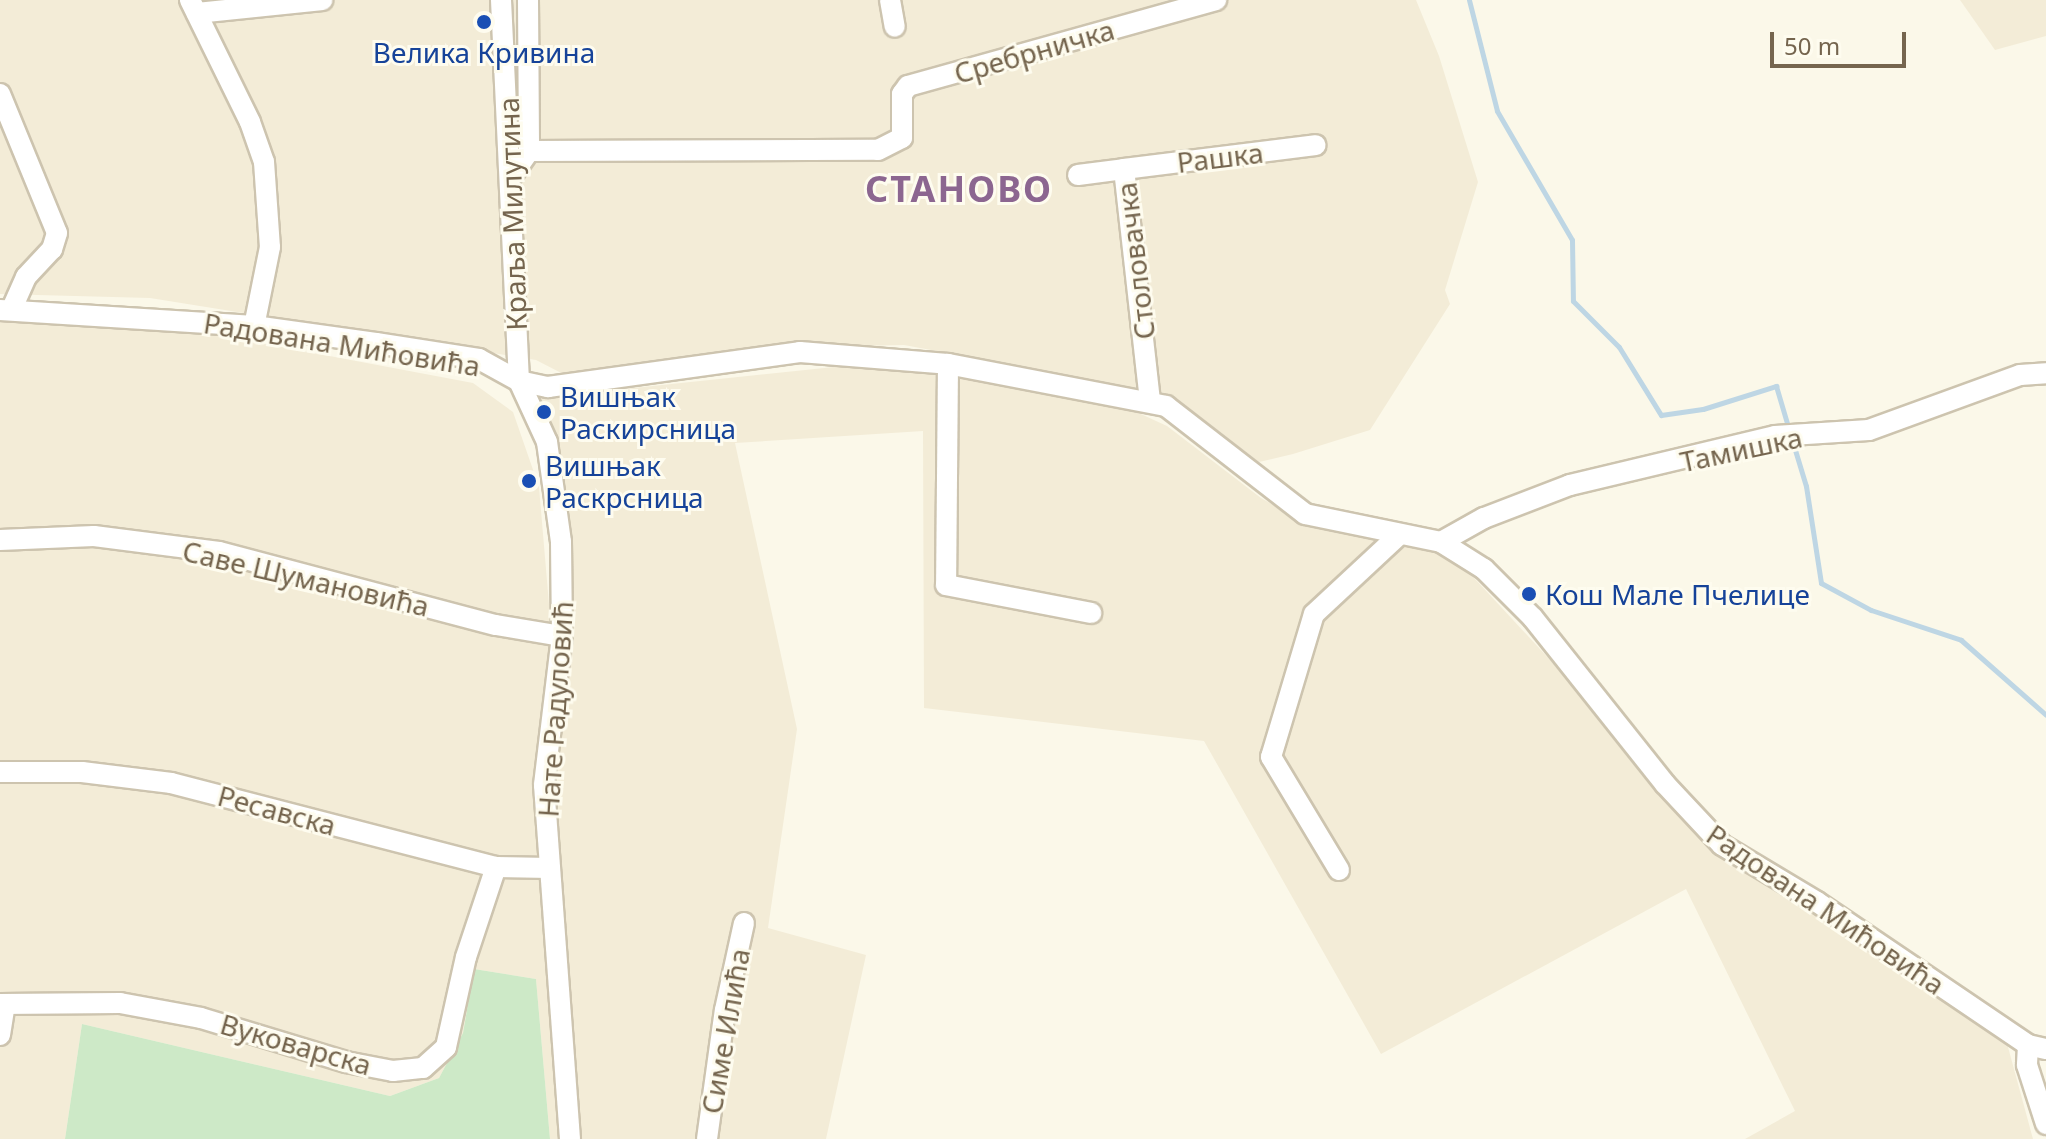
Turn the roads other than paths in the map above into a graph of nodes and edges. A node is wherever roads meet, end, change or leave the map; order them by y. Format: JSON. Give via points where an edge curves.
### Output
{"nodes":[{"id":1,"x":322,"y":0,"type":"edge"},
{"id":2,"x":501,"y":0,"type":"edge"},
{"id":3,"x":528,"y":0,"type":"edge"},
{"id":4,"x":890,"y":0,"type":"edge"},
{"id":5,"x":1216,"y":0,"type":"edge"},
{"id":6,"x":194,"y":7,"type":"edge"},
{"id":7,"x":895,"y":27,"type":"dead end"},
{"id":8,"x":0,"y":94,"type":"edge"},
{"id":9,"x":1316,"y":145,"type":"dead end"},
{"id":10,"x":529,"y":151,"type":"junction"},
{"id":11,"x":1124,"y":169,"type":"junction"},
{"id":12,"x":513,"y":174,"type":"junction"},
{"id":13,"x":1078,"y":175,"type":"dead end"},
{"id":14,"x":6,"y":309,"type":"edge"},
{"id":15,"x":254,"y":326,"type":"junction"},
{"id":16,"x":948,"y":364,"type":"junction"},
{"id":17,"x":2046,"y":373,"type":"edge"},
{"id":18,"x":519,"y":381,"type":"junction"},
{"id":19,"x":1150,"y":400,"type":"junction"},
{"id":20,"x":1400,"y":534,"type":"junction"},
{"id":21,"x":0,"y":540,"type":"edge"},
{"id":22,"x":1441,"y":542,"type":"junction"},
{"id":23,"x":1091,"y":613,"type":"dead end"},
{"id":24,"x":562,"y":636,"type":"junction"},
{"id":25,"x":0,"y":772,"type":"edge"},
{"id":26,"x":496,"y":867,"type":"junction"},
{"id":27,"x":550,"y":868,"type":"junction"},
{"id":28,"x":1339,"y":870,"type":"dead end"},
{"id":29,"x":744,"y":923,"type":"dead end"},
{"id":30,"x":3,"y":1004,"type":"edge"},
{"id":31,"x":0,"y":1035,"type":"edge"},
{"id":32,"x":2037,"y":1047,"type":"edge"},
{"id":33,"x":2046,"y":1124,"type":"edge"},
{"id":34,"x":570,"y":1139,"type":"edge"},
{"id":35,"x":707,"y":1139,"type":"edge"}],
"edges":[{"from":1,"to":6,"type":"street"},
{"from":2,"to":12,"type":"street","name":"Краља Милутина"},
{"from":3,"to":10,"type":"street"},
{"from":4,"to":7,"type":"street"},
{"from":5,"to":10,"type":"street","name":"Сребрничка","via":[[908,86],[902,94],[904,132],[896,143],[878,150]]},
{"from":6,"to":15,"type":"street","via":[[264,162],[270,247]]},
{"from":8,"to":14,"type":"street","via":[[57,233],[52,249]]},
{"from":9,"to":11,"type":"street","name":"Рашка"},
{"from":10,"to":12,"type":"street"},
{"from":11,"to":13,"type":"street","name":"Столовачка"},
{"from":11,"to":19,"type":"street","name":"Столовачка"},
{"from":12,"to":18,"type":"street","name":"Краља Милутина","via":[[510,231]]},
{"from":14,"to":15,"type":"street","name":"Радована Мићовића"},
{"from":15,"to":18,"type":"street","name":"Радована Мићовића","via":[[479,359]]},
{"from":16,"to":18,"type":"street","name":"Радована Мићовића","via":[[800,352],[567,386]]},
{"from":16,"to":19,"type":"street","name":"Радована Мићовића"},
{"from":16,"to":23,"type":"street","via":[[946,585]]},
{"from":17,"to":22,"type":"street","name":"Тамишка","via":[[2020,375],[1869,430],[1775,436],[1570,485],[1484,518]]},
{"from":18,"to":24,"type":"street","name":"Нате Радуловић","via":[[543,427],[553,472],[563,573]]},
{"from":19,"to":20,"type":"street","name":"Радована Мићовића","via":[[1185,417],[1305,514]]},
{"from":20,"to":22,"type":"street","name":"Радована Мићовића"},
{"from":20,"to":28,"type":"street","via":[[1314,614],[1271,757]]},
{"from":21,"to":24,"type":"street","name":"Саве Шумановића","via":[[94,536],[219,552],[496,625]]},
{"from":22,"to":32,"type":"street","name":"Радована Мићовића","via":[[1505,587],[1722,845]]},
{"from":24,"to":27,"type":"street","name":"Нате Радуловић","via":[[544,785]]},
{"from":25,"to":26,"type":"street","name":"Ресавска","via":[[82,772],[171,783]]},
{"from":26,"to":27,"type":"street","name":"Ресавска"},
{"from":26,"to":30,"type":"street","name":"Вуковарска","via":[[466,957],[446,1047],[423,1068],[393,1071],[346,1062],[201,1018],[120,1003]]},
{"from":27,"to":34,"type":"street","name":"Нате Радуловић"},
{"from":29,"to":35,"type":"street","name":"Симе Илића","via":[[725,1010]]},
{"from":30,"to":31,"type":"street"},
{"from":32,"to":33,"type":"street","via":[[2027,1065]]}]}
